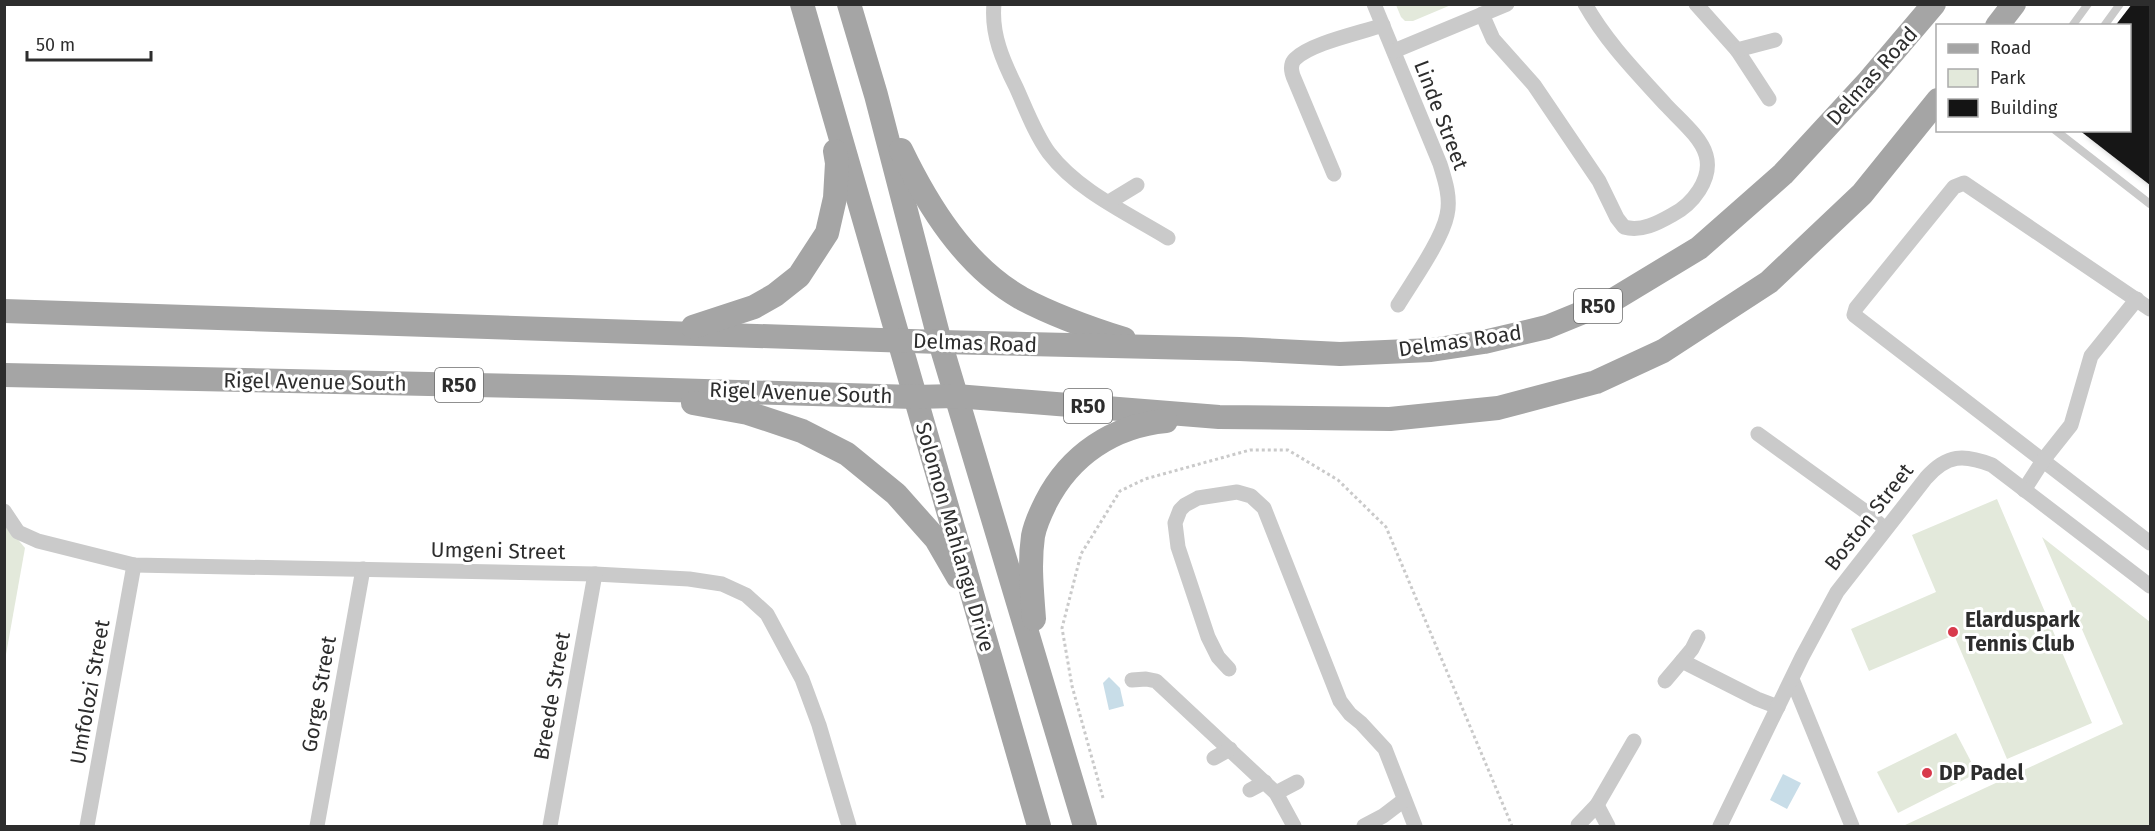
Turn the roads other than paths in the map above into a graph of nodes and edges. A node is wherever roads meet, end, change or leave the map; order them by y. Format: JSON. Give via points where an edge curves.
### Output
{"nodes":[{"id":1,"x":802,"y":4,"type":"edge"},
{"id":2,"x":849,"y":4,"type":"edge"},
{"id":3,"x":994,"y":4,"type":"edge"},
{"id":4,"x":1374,"y":4,"type":"edge"},
{"id":5,"x":1507,"y":4,"type":"edge"},
{"id":6,"x":1585,"y":4,"type":"edge"},
{"id":7,"x":1696,"y":4,"type":"edge"},
{"id":8,"x":1934,"y":4,"type":"edge"},
{"id":9,"x":2014,"y":4,"type":"edge"},
{"id":10,"x":2088,"y":4,"type":"edge"},
{"id":11,"x":2120,"y":4,"type":"edge"},
{"id":12,"x":1482,"y":14,"type":"junction"},
{"id":13,"x":1999,"y":24,"type":"edge"},
{"id":14,"x":2073,"y":24,"type":"edge"},
{"id":15,"x":2105,"y":24,"type":"edge"},
{"id":16,"x":1383,"y":25,"type":"junction"},
{"id":17,"x":1775,"y":40,"type":"dead end"},
{"id":18,"x":1737,"y":50,"type":"junction"},
{"id":19,"x":1394,"y":51,"type":"junction"},
{"id":20,"x":827,"y":93,"type":"junction"},
{"id":21,"x":876,"y":95,"type":"junction"},
{"id":22,"x":1769,"y":99,"type":"dead end"},
{"id":23,"x":1936,"y":102,"type":"edge"},
{"id":24,"x":2058,"y":132,"type":"edge"},
{"id":25,"x":1334,"y":174,"type":"dead end"},
{"id":26,"x":1137,"y":185,"type":"dead end"},
{"id":27,"x":1109,"y":202,"type":"junction"},
{"id":28,"x":2151,"y":204,"type":"edge"},
{"id":29,"x":1167,"y":238,"type":"dead end"},
{"id":30,"x":2137,"y":299,"type":"junction"},
{"id":31,"x":1398,"y":305,"type":"dead end"},
{"id":32,"x":2151,"y":309,"type":"edge"},
{"id":33,"x":4,"y":311,"type":"edge"},
{"id":34,"x":671,"y":333,"type":"junction"},
{"id":35,"x":898,"y":340,"type":"junction"},
{"id":36,"x":940,"y":342,"type":"junction"},
{"id":37,"x":1149,"y":346,"type":"junction"},
{"id":38,"x":4,"y":375,"type":"edge"},
{"id":39,"x":568,"y":387,"type":"junction"},
{"id":40,"x":956,"y":396,"type":"junction"},
{"id":41,"x":914,"y":397,"type":"junction"},
{"id":42,"x":1219,"y":417,"type":"junction"},
{"id":43,"x":1758,"y":434,"type":"dead end"},
{"id":44,"x":2044,"y":459,"type":"junction"},
{"id":45,"x":2024,"y":490,"type":"junction"},
{"id":46,"x":4,"y":511,"type":"edge"},
{"id":47,"x":1885,"y":529,"type":"junction"},
{"id":48,"x":2151,"y":543,"type":"edge"},
{"id":49,"x":134,"y":565,"type":"junction"},
{"id":50,"x":363,"y":569,"type":"junction"},
{"id":51,"x":595,"y":574,"type":"junction"},
{"id":52,"x":2151,"y":586,"type":"edge"},
{"id":53,"x":977,"y":610,"type":"junction"},
{"id":54,"x":1698,"y":637,"type":"dead end"},
{"id":55,"x":1682,"y":661,"type":"junction"},
{"id":56,"x":1037,"y":663,"type":"junction"},
{"id":57,"x":1229,"y":669,"type":"dead end"},
{"id":58,"x":1792,"y":679,"type":"junction"},
{"id":59,"x":1132,"y":680,"type":"dead end"},
{"id":60,"x":1665,"y":681,"type":"dead end"},
{"id":61,"x":1778,"y":707,"type":"junction"},
{"id":62,"x":1634,"y":741,"type":"dead end"},
{"id":63,"x":1230,"y":749,"type":"junction"},
{"id":64,"x":1214,"y":758,"type":"dead end"},
{"id":65,"x":1297,"y":782,"type":"dead end"},
{"id":66,"x":1270,"y":788,"type":"junction"},
{"id":67,"x":1250,"y":790,"type":"dead end"},
{"id":68,"x":1404,"y":800,"type":"junction"},
{"id":69,"x":1597,"y":805,"type":"junction"},
{"id":70,"x":1578,"y":825,"type":"dead end"},
{"id":71,"x":87,"y":826,"type":"edge"},
{"id":72,"x":316,"y":826,"type":"edge"},
{"id":73,"x":550,"y":826,"type":"edge"},
{"id":74,"x":849,"y":826,"type":"edge"},
{"id":75,"x":1039,"y":826,"type":"edge"},
{"id":76,"x":1085,"y":826,"type":"edge"},
{"id":77,"x":1294,"y":826,"type":"edge"},
{"id":78,"x":1364,"y":826,"type":"edge"},
{"id":79,"x":1415,"y":826,"type":"edge"},
{"id":80,"x":1608,"y":826,"type":"edge"},
{"id":81,"x":1720,"y":826,"type":"edge"},
{"id":82,"x":1852,"y":826,"type":"edge"}],
"edges":[{"from":1,"to":20,"type":"main road","name":"Solomon Mahlangu Drive"},
{"from":2,"to":21,"type":"main road","name":"Solomon Mahlangu Drive"},
{"from":3,"to":27,"type":"street","via":[[993,25],[1004,62],[1042,141],[1077,182]]},
{"from":4,"to":16,"type":"street","name":"Linde Street"},
{"from":5,"to":12,"type":"street"},
{"from":6,"to":12,"type":"street","via":[[1615,49],[1706,153],[1707,173],[1695,196],[1681,211],[1640,228],[1624,227],[1617,218],[1599,182],[1533,85],[1493,39]]},
{"from":7,"to":18,"type":"street"},
{"from":8,"to":37,"type":"main road","name":"Delmas Road","number":"R50","via":[[1783,174],[1699,248],[1613,300],[1547,327],[1431,350],[1340,354]]},
{"from":9,"to":13,"type":"main road"},
{"from":10,"to":14,"type":"lane"},
{"from":11,"to":15,"type":"lane"},
{"from":12,"to":19,"type":"street"},
{"from":16,"to":19,"type":"street","name":"Linde Street"},
{"from":16,"to":25,"type":"street","via":[[1320,45],[1295,59],[1292,65],[1293,76]]},
{"from":17,"to":18,"type":"street"},
{"from":18,"to":22,"type":"street"},
{"from":19,"to":31,"type":"street","name":"Linde Street","via":[[1440,164],[1448,199],[1443,228]]},
{"from":20,"to":34,"type":"main road","via":[[837,163],[827,233],[799,276],[775,295],[716,321]]},
{"from":20,"to":35,"type":"main road","name":"Solomon Mahlangu Drive"},
{"from":21,"to":36,"type":"main road","name":"Solomon Mahlangu Drive"},
{"from":21,"to":37,"type":"main road","via":[[915,179],[936,213],[962,249],[990,275],[1050,312]]},
{"from":23,"to":42,"type":"main road","number":"R50","via":[[1862,194],[1769,282],[1663,351],[1596,382],[1498,408],[1390,419]]},
{"from":24,"to":28,"type":"lane"},
{"from":26,"to":27,"type":"street"},
{"from":27,"to":29,"type":"street"},
{"from":30,"to":32,"type":"street"},
{"from":30,"to":44,"type":"street","via":[[2091,356],[2071,425]]},
{"from":30,"to":44,"type":"street","via":[[1964,183],[1954,187],[1855,310],[1856,318]]},
{"from":33,"to":34,"type":"main road","number":"R50"},
{"from":34,"to":35,"type":"main road","number":"R50"},
{"from":35,"to":36,"type":"main road","name":"Delmas Road","number":"R50"},
{"from":35,"to":41,"type":"main road","name":"Solomon Mahlangu Drive"},
{"from":36,"to":37,"type":"main road","name":"Delmas Road","number":"R50"},
{"from":36,"to":40,"type":"main road","name":"Solomon Mahlangu Drive"},
{"from":38,"to":39,"type":"main road","name":"Rigel Avenue South","number":"R50"},
{"from":39,"to":41,"type":"main road","name":"Rigel Avenue South","number":"R50"},
{"from":39,"to":53,"type":"main road","via":[[707,404],[802,430],[846,454],[896,494],[936,539]]},
{"from":40,"to":41,"type":"main road","number":"R50"},
{"from":40,"to":42,"type":"main road","number":"R50"},
{"from":40,"to":56,"type":"main road","name":"Solomon Mahlangu Drive"},
{"from":41,"to":53,"type":"main road","name":"Solomon Mahlangu Drive"},
{"from":42,"to":56,"type":"main road","via":[[1152,423],[1108,437],[1075,461],[1055,485],[1034,534],[1031,571]]},
{"from":43,"to":47,"type":"street"},
{"from":44,"to":45,"type":"street"},
{"from":44,"to":48,"type":"street"},
{"from":45,"to":47,"type":"street","name":"Boston Street","via":[[1992,465],[1965,456],[1953,459],[1932,471]]},
{"from":45,"to":52,"type":"street","name":"Boston Street"},
{"from":46,"to":49,"type":"street","name":"Umgeni Street","via":[[18,532],[38,541]]},
{"from":47,"to":58,"type":"street","name":"Boston Street","via":[[1837,592]]},
{"from":49,"to":50,"type":"street","name":"Umgeni Street"},
{"from":49,"to":71,"type":"street","name":"Umfolozi Street"},
{"from":50,"to":51,"type":"street","name":"Umgeni Street"},
{"from":50,"to":72,"type":"street","name":"Gorge Street"},
{"from":51,"to":73,"type":"street","name":"Breede Street"},
{"from":51,"to":74,"type":"street","name":"Umgeni Street","via":[[722,584],[746,596],[766,614],[809,694]]},
{"from":53,"to":75,"type":"main road","name":"Solomon Mahlangu Drive"},
{"from":54,"to":55,"type":"street"},
{"from":55,"to":60,"type":"street"},
{"from":55,"to":61,"type":"street"},
{"from":56,"to":76,"type":"main road","name":"Solomon Mahlangu Drive"},
{"from":57,"to":68,"type":"street","via":[[1208,637],[1178,547],[1175,523],[1180,510],[1192,501],[1237,492],[1251,496],[1264,508],[1340,700],[1385,749]]},
{"from":58,"to":61,"type":"street","name":"Boston Street"},
{"from":58,"to":82,"type":"street"},
{"from":59,"to":63,"type":"street","via":[[1156,681]]},
{"from":61,"to":81,"type":"street","name":"Boston Street"},
{"from":62,"to":69,"type":"street"},
{"from":63,"to":64,"type":"street"},
{"from":63,"to":66,"type":"street"},
{"from":65,"to":66,"type":"street"},
{"from":66,"to":67,"type":"street"},
{"from":66,"to":77,"type":"street"},
{"from":68,"to":78,"type":"street"},
{"from":68,"to":79,"type":"street"},
{"from":69,"to":70,"type":"street"},
{"from":69,"to":80,"type":"street"}]}
